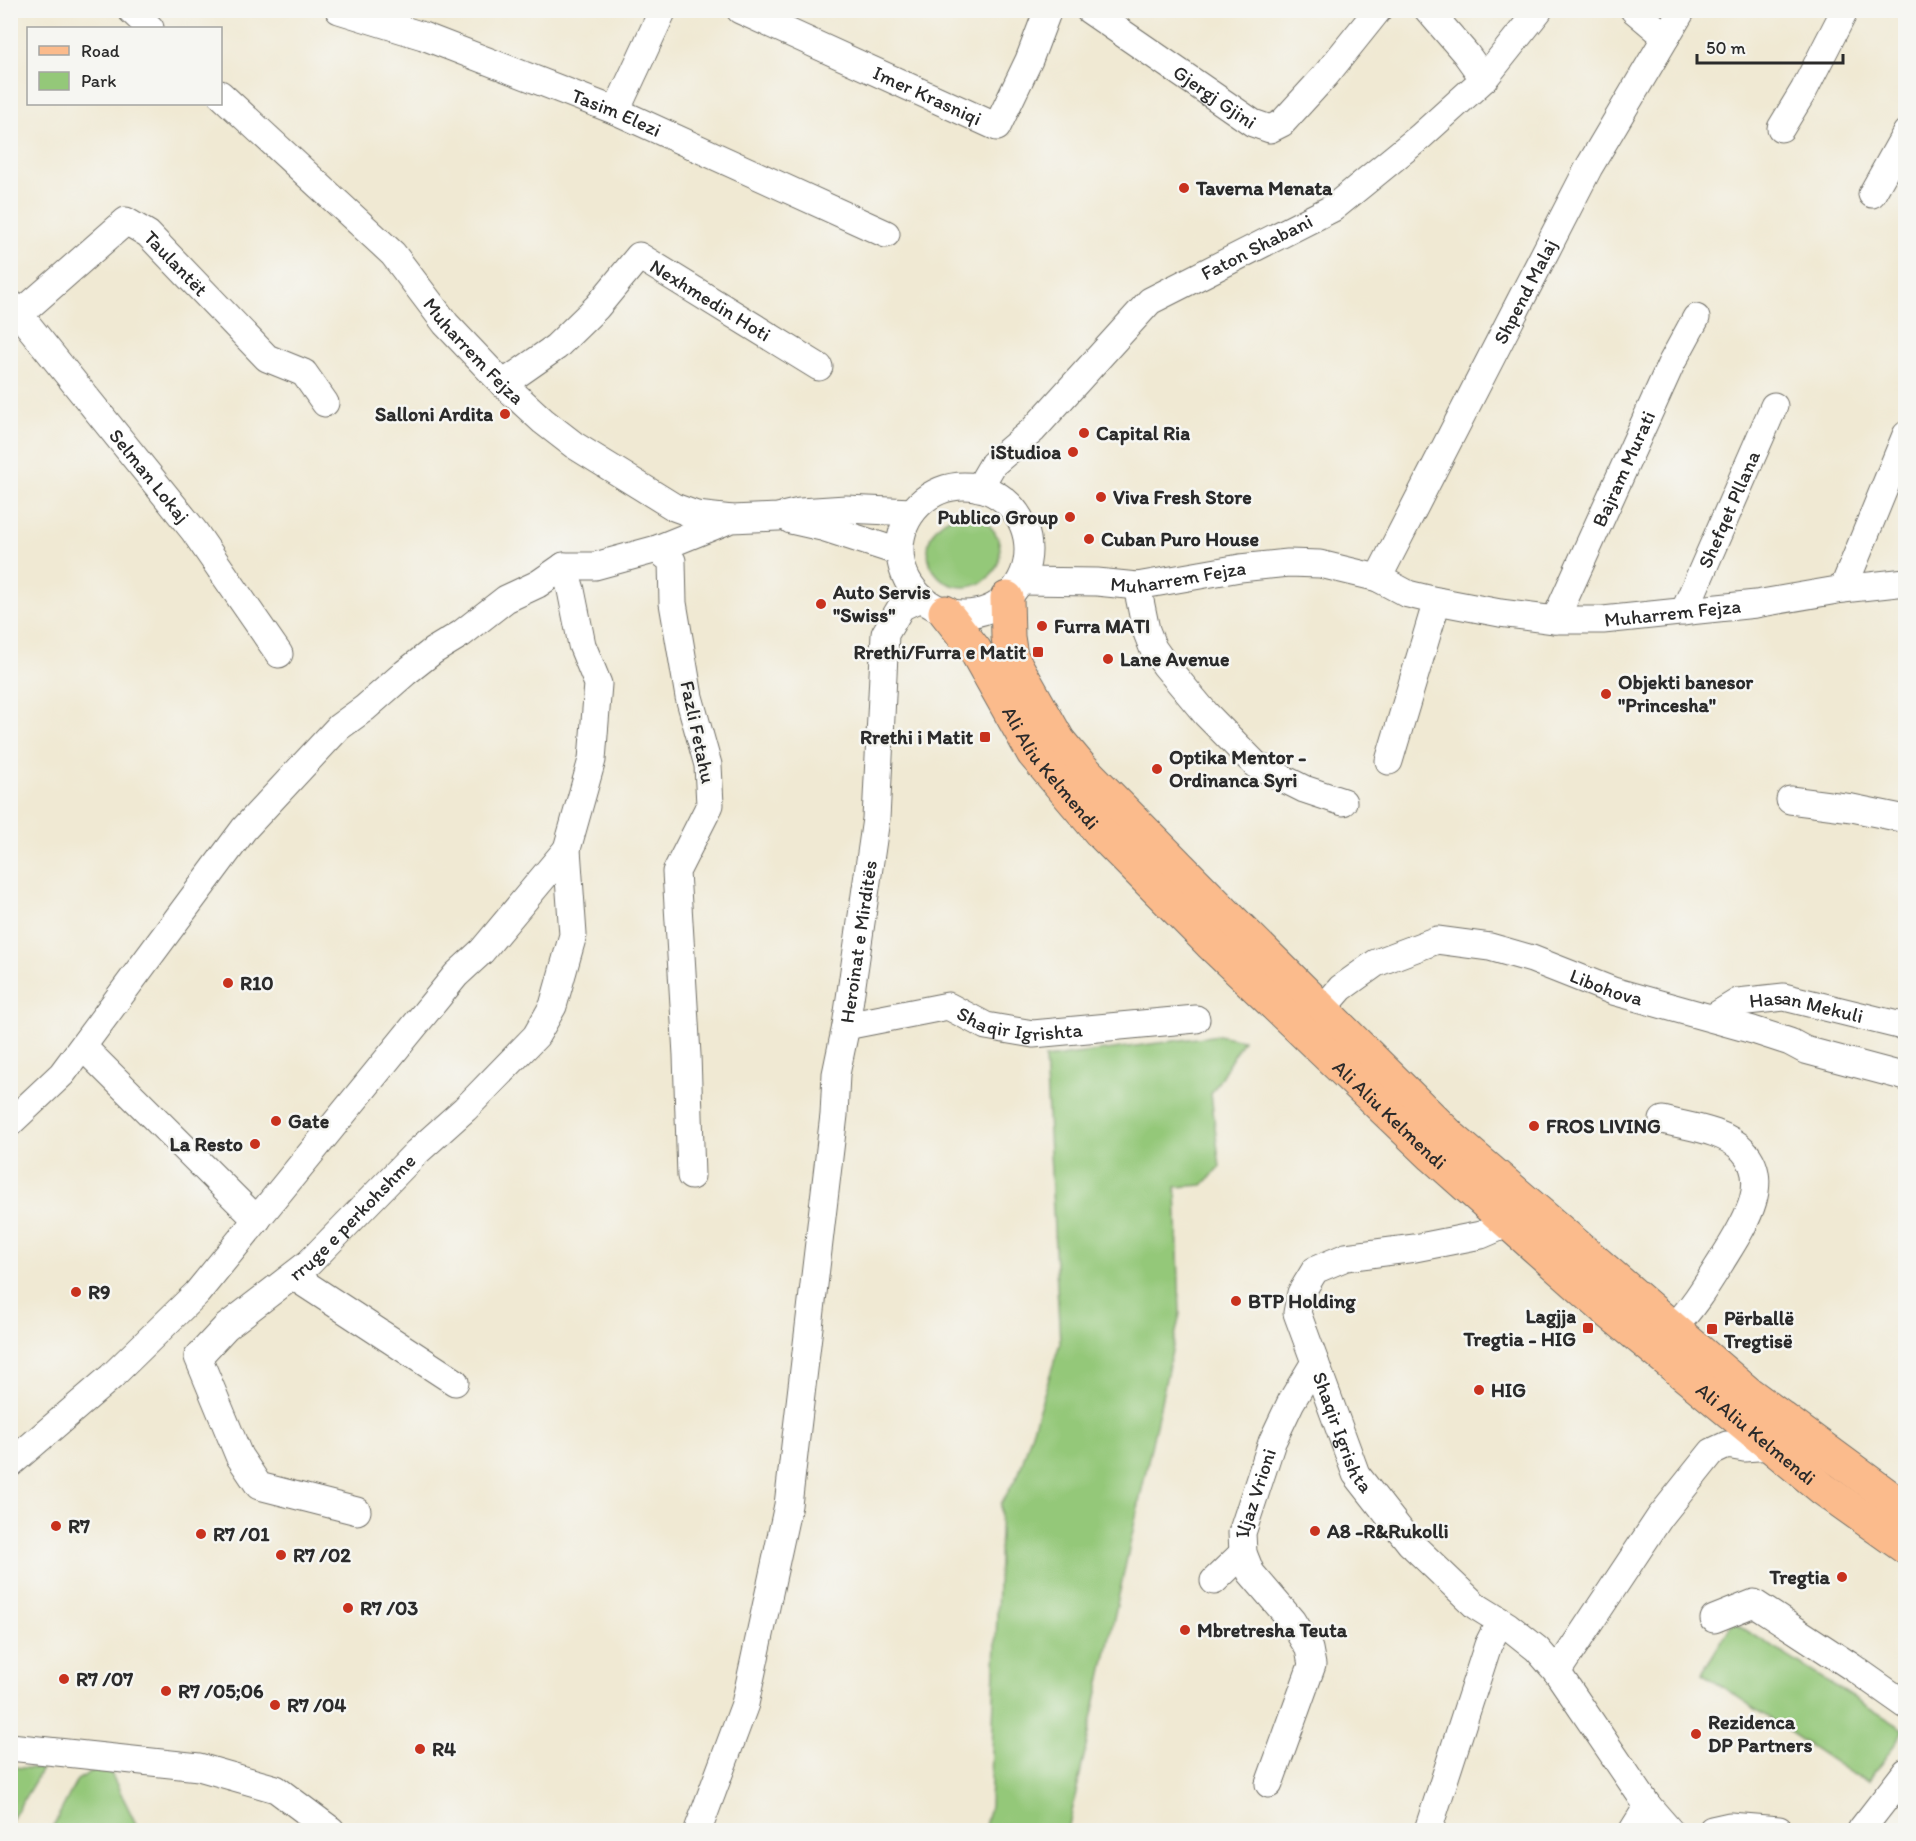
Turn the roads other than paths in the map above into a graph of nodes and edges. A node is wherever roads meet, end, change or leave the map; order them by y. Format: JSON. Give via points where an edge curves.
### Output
{"nodes":[{"id":1,"x":131,"y":10,"type":"edge"},
{"id":2,"x":339,"y":10,"type":"edge"},
{"id":3,"x":663,"y":10,"type":"edge"},
{"id":4,"x":740,"y":10,"type":"edge"},
{"id":5,"x":1048,"y":10,"type":"edge"},
{"id":6,"x":1089,"y":10,"type":"edge"},
{"id":7,"x":1378,"y":10,"type":"edge"},
{"id":8,"x":1428,"y":10,"type":"edge"},
{"id":9,"x":1539,"y":10,"type":"edge"},
{"id":10,"x":1634,"y":10,"type":"edge"},
{"id":11,"x":1682,"y":10,"type":"edge"},
{"id":12,"x":1845,"y":10,"type":"edge"},
{"id":13,"x":149,"y":27,"type":"edge"},
{"id":14,"x":1666,"y":37,"type":"junction"},
{"id":15,"x":1484,"y":79,"type":"junction"},
{"id":16,"x":222,"y":96,"type":"edge"},
{"id":17,"x":616,"y":111,"type":"junction"},
{"id":18,"x":1781,"y":128,"type":"dead end"},
{"id":19,"x":1905,"y":133,"type":"edge"},
{"id":20,"x":1872,"y":194,"type":"dead end"},
{"id":21,"x":886,"y":234,"type":"dead end"},
{"id":22,"x":15,"y":309,"type":"edge"},
{"id":23,"x":1696,"y":318,"type":"dead end"},
{"id":24,"x":819,"y":367,"type":"dead end"},
{"id":25,"x":502,"y":384,"type":"junction"},
{"id":26,"x":325,"y":403,"type":"dead end"},
{"id":27,"x":1774,"y":406,"type":"dead end"},
{"id":28,"x":1905,"y":435,"type":"edge"},
{"id":29,"x":980,"y":488,"type":"junction"},
{"id":30,"x":912,"y":512,"type":"junction"},
{"id":31,"x":778,"y":517,"type":"junction"},
{"id":32,"x":732,"y":519,"type":"junction"},
{"id":33,"x":657,"y":549,"type":"junction"},
{"id":34,"x":899,"y":552,"type":"junction"},
{"id":35,"x":564,"y":566,"type":"junction"},
{"id":36,"x":1378,"y":578,"type":"junction"},
{"id":37,"x":1905,"y":582,"type":"edge"},
{"id":38,"x":1137,"y":586,"type":"junction"},
{"id":39,"x":1014,"y":589,"type":"junction"},
{"id":40,"x":1843,"y":589,"type":"junction"},
{"id":41,"x":1437,"y":601,"type":"junction"},
{"id":42,"x":933,"y":605,"type":"junction"},
{"id":43,"x":1684,"y":612,"type":"junction"},
{"id":44,"x":1555,"y":620,"type":"junction"},
{"id":45,"x":279,"y":654,"type":"dead end"},
{"id":46,"x":1389,"y":761,"type":"dead end"},
{"id":47,"x":1790,"y":800,"type":"dead end"},
{"id":48,"x":1343,"y":802,"type":"dead end"},
{"id":49,"x":1905,"y":819,"type":"edge"},
{"id":50,"x":567,"y":849,"type":"junction"},
{"id":51,"x":1322,"y":1010,"type":"junction"},
{"id":52,"x":1712,"y":1018,"type":"junction"},
{"id":53,"x":1196,"y":1019,"type":"dead end"},
{"id":54,"x":846,"y":1026,"type":"junction"},
{"id":55,"x":1905,"y":1027,"type":"edge"},
{"id":56,"x":83,"y":1047,"type":"junction"},
{"id":57,"x":1905,"y":1077,"type":"edge"},
{"id":58,"x":1663,"y":1120,"type":"dead end"},
{"id":59,"x":10,"y":1123,"type":"edge"},
{"id":60,"x":691,"y":1176,"type":"dead end"},
{"id":61,"x":257,"y":1220,"type":"junction"},
{"id":62,"x":1509,"y":1223,"type":"junction"},
{"id":63,"x":293,"y":1276,"type":"junction"},
{"id":64,"x":1681,"y":1320,"type":"junction"},
{"id":65,"x":1315,"y":1362,"type":"junction"},
{"id":66,"x":455,"y":1382,"type":"dead end"},
{"id":67,"x":1771,"y":1446,"type":"junction"},
{"id":68,"x":15,"y":1453,"type":"edge"},
{"id":69,"x":1905,"y":1509,"type":"edge"},
{"id":70,"x":357,"y":1511,"type":"dead end"},
{"id":71,"x":1905,"y":1548,"type":"edge"},
{"id":72,"x":1243,"y":1553,"type":"junction"},
{"id":73,"x":1214,"y":1581,"type":"dead end"},
{"id":74,"x":1714,"y":1619,"type":"dead end"},
{"id":75,"x":1500,"y":1621,"type":"junction"},
{"id":76,"x":1557,"y":1672,"type":"junction"},
{"id":77,"x":1905,"y":1705,"type":"edge"},
{"id":78,"x":10,"y":1747,"type":"edge"},
{"id":79,"x":1905,"y":1772,"type":"edge"},
{"id":80,"x":1269,"y":1784,"type":"dead end"},
{"id":81,"x":1648,"y":1806,"type":"junction"},
{"id":82,"x":331,"y":1830,"type":"edge"},
{"id":83,"x":698,"y":1830,"type":"edge"},
{"id":84,"x":1428,"y":1830,"type":"edge"},
{"id":85,"x":1633,"y":1830,"type":"edge"},
{"id":86,"x":1669,"y":1830,"type":"edge"},
{"id":87,"x":1712,"y":1830,"type":"edge"},
{"id":88,"x":1779,"y":1830,"type":"edge"},
{"id":89,"x":1861,"y":1830,"type":"edge"}],
"edges":[{"from":1,"to":13,"type":"street"},
{"from":2,"to":17,"type":"street","name":"Tasim Elezi","via":[[423,36]]},
{"from":3,"to":17,"type":"street"},
{"from":4,"to":5,"type":"street","name":"Imer Krasniqi","via":[[997,127]]},
{"from":6,"to":7,"type":"street","name":"Gjergj Gjini","via":[[1253,123],[1270,129],[1282,123],[1325,76]]},
{"from":8,"to":15,"type":"street"},
{"from":9,"to":15,"type":"street","name":"Faton Shabani"},
{"from":10,"to":14,"type":"street"},
{"from":11,"to":14,"type":"street","name":"Shpend Malaj"},
{"from":12,"to":18,"type":"street"},
{"from":14,"to":36,"type":"street","name":"Shpend Malaj","via":[[1589,167]]},
{"from":15,"to":29,"type":"street","name":"Faton Shabani","via":[[1333,208],[1150,302],[1033,430],[993,464]]},
{"from":16,"to":25,"type":"street","name":"Muharrem Fejza","via":[[393,254],[446,324]]},
{"from":17,"to":21,"type":"street","name":"Tasim Elezi"},
{"from":19,"to":20,"type":"street"},
{"from":22,"to":26,"type":"street","name":"Taulantët","via":[[126,221],[148,234],[267,358],[303,373]]},
{"from":22,"to":45,"type":"street","name":"Selman Lokaj","via":[[194,531]]},
{"from":23,"to":44,"type":"street","name":"Bajram Murati","via":[[1671,364]]},
{"from":24,"to":25,"type":"street","name":"Nexhmedin Hoti","via":[[639,256],[597,307],[556,347]]},
{"from":25,"to":32,"type":"street","name":"Muharrem Fejza","via":[[574,445],[674,507]]},
{"from":27,"to":43,"type":"street","name":"Shefqet Pllana"},
{"from":28,"to":40,"type":"street"},
{"from":29,"to":30,"type":"street","via":[[963,486],[939,491]]},
{"from":29,"to":39,"type":"street","via":[[1005,501],[1023,524],[1028,553]]},
{"from":30,"to":31,"type":"street","name":"Muharrem Fejza","via":[[846,509]]},
{"from":30,"to":34,"type":"street","via":[[901,534]]},
{"from":31,"to":32,"type":"street","name":"Muharrem Fejza"},
{"from":31,"to":34,"type":"street","name":"Muharrem Fejza"},
{"from":32,"to":33,"type":"street"},
{"from":33,"to":35,"type":"street","via":[[595,567]]},
{"from":33,"to":60,"type":"street","name":"Fazli Fetahu","via":[[672,561],[673,603],[689,698],[708,765],[710,805],[676,872]]},
{"from":34,"to":42,"type":"street","via":[[906,580]]},
{"from":35,"to":50,"type":"street","name":"rruge e perkohshme","via":[[582,645],[598,684],[592,760]]},
{"from":35,"to":56,"type":"street","via":[[538,585],[506,599],[433,651],[339,727],[244,829]]},
{"from":36,"to":38,"type":"street","name":"Muharrem Fejza","via":[[1320,564],[1288,563]]},
{"from":36,"to":41,"type":"street","name":"Muharrem Fejza","via":[[1408,594]]},
{"from":37,"to":40,"type":"street","name":"Muharrem Fejza"},
{"from":38,"to":39,"type":"street","name":"Muharrem Fejza","via":[[1097,582]]},
{"from":38,"to":48,"type":"street","via":[[1153,648],[1206,714],[1256,765],[1304,789]]},
{"from":39,"to":42,"type":"street","via":[[991,609],[975,614],[957,615]]},
{"from":39,"to":51,"type":"main road","name":"Ali Aliu Kelmendi","via":[[1008,637],[1011,656],[1059,741]]},
{"from":40,"to":43,"type":"street","name":"Muharrem Fejza"},
{"from":41,"to":44,"type":"street","name":"Muharrem Fejza"},
{"from":41,"to":46,"type":"street"},
{"from":42,"to":54,"type":"street","name":"Heroinat e Mirditës","via":[[901,607],[885,634],[876,819]]},
{"from":42,"to":62,"type":"main road","name":"Ali Aliu Kelmendi","via":[[975,650],[1033,753],[1100,832],[1287,1018]]},
{"from":43,"to":44,"type":"street","name":"Muharrem Fejza"},
{"from":47,"to":49,"type":"street"},
{"from":50,"to":61,"type":"street","name":"rruge e perkohshme","via":[[482,951],[456,975]]},
{"from":50,"to":63,"type":"street","name":"rruge e perkohshme","via":[[573,935],[553,1006],[536,1036]]},
{"from":51,"to":52,"type":"street","name":"Libohova","via":[[1341,988],[1376,963],[1437,940],[1532,958],[1613,991]]},
{"from":51,"to":64,"type":"main road","name":"Ali Aliu Kelmendi","via":[[1451,1137]]},
{"from":52,"to":55,"type":"street","name":"Hasan Mekuli","via":[[1738,1002],[1784,997]]},
{"from":52,"to":57,"type":"street","name":"Libohova","via":[[1805,1050]]},
{"from":53,"to":54,"type":"street","name":"Shaqir Igrishta","via":[[1033,1034],[986,1026],[948,1006]]},
{"from":54,"to":83,"type":"street","name":"Heroinat e Mirditës","via":[[836,1074],[788,1505],[745,1704]]},
{"from":56,"to":59,"type":"street","via":[[62,1074]]},
{"from":56,"to":61,"type":"street"},
{"from":58,"to":64,"type":"street","via":[[1726,1138],[1743,1150],[1755,1171],[1753,1201],[1737,1237]]},
{"from":61,"to":68,"type":"street","name":"rruge e perkohshme","via":[[197,1293],[111,1377]]},
{"from":62,"to":65,"type":"street","name":"Shaqir Igrishta","via":[[1481,1235],[1346,1257],[1315,1270],[1301,1293],[1297,1313]]},
{"from":62,"to":67,"type":"main road","name":"Ali Aliu Kelmendi","via":[[1647,1346]]},
{"from":63,"to":66,"type":"street"},
{"from":63,"to":70,"type":"street","name":"rruge e perkohshme","via":[[226,1327],[198,1357],[239,1456],[259,1486]]},
{"from":64,"to":69,"type":"main road","name":"Ali Aliu Kelmendi","via":[[1747,1392]]},
{"from":65,"to":72,"type":"street","name":"Iljaz Vrioni","via":[[1272,1442],[1242,1533]]},
{"from":65,"to":75,"type":"street","name":"Shaqir Igrishta","via":[[1356,1474],[1410,1543],[1476,1606]]},
{"from":67,"to":71,"type":"main road","name":"Ali Aliu Kelmendi"},
{"from":67,"to":76,"type":"street","via":[[1727,1445],[1712,1452],[1660,1517]]},
{"from":72,"to":73,"type":"street"},
{"from":72,"to":80,"type":"street","name":"Iljaz Vrioni","via":[[1251,1573],[1297,1629],[1309,1649],[1312,1665]]},
{"from":74,"to":77,"type":"street","via":[[1754,1603]]},
{"from":75,"to":76,"type":"street","name":"Shaqir Igrishta","via":[[1537,1649]]},
{"from":75,"to":84,"type":"street","via":[[1488,1645]]},
{"from":76,"to":81,"type":"street","name":"Shaqir Igrishta"},
{"from":78,"to":82,"type":"street","via":[[199,1767],[276,1789]]},
{"from":79,"to":89,"type":"street"},
{"from":81,"to":85,"type":"street"},
{"from":81,"to":86,"type":"street","name":"Shaqir Igrishta"},
{"from":87,"to":88,"type":"street","via":[[1730,1826]]}]}
